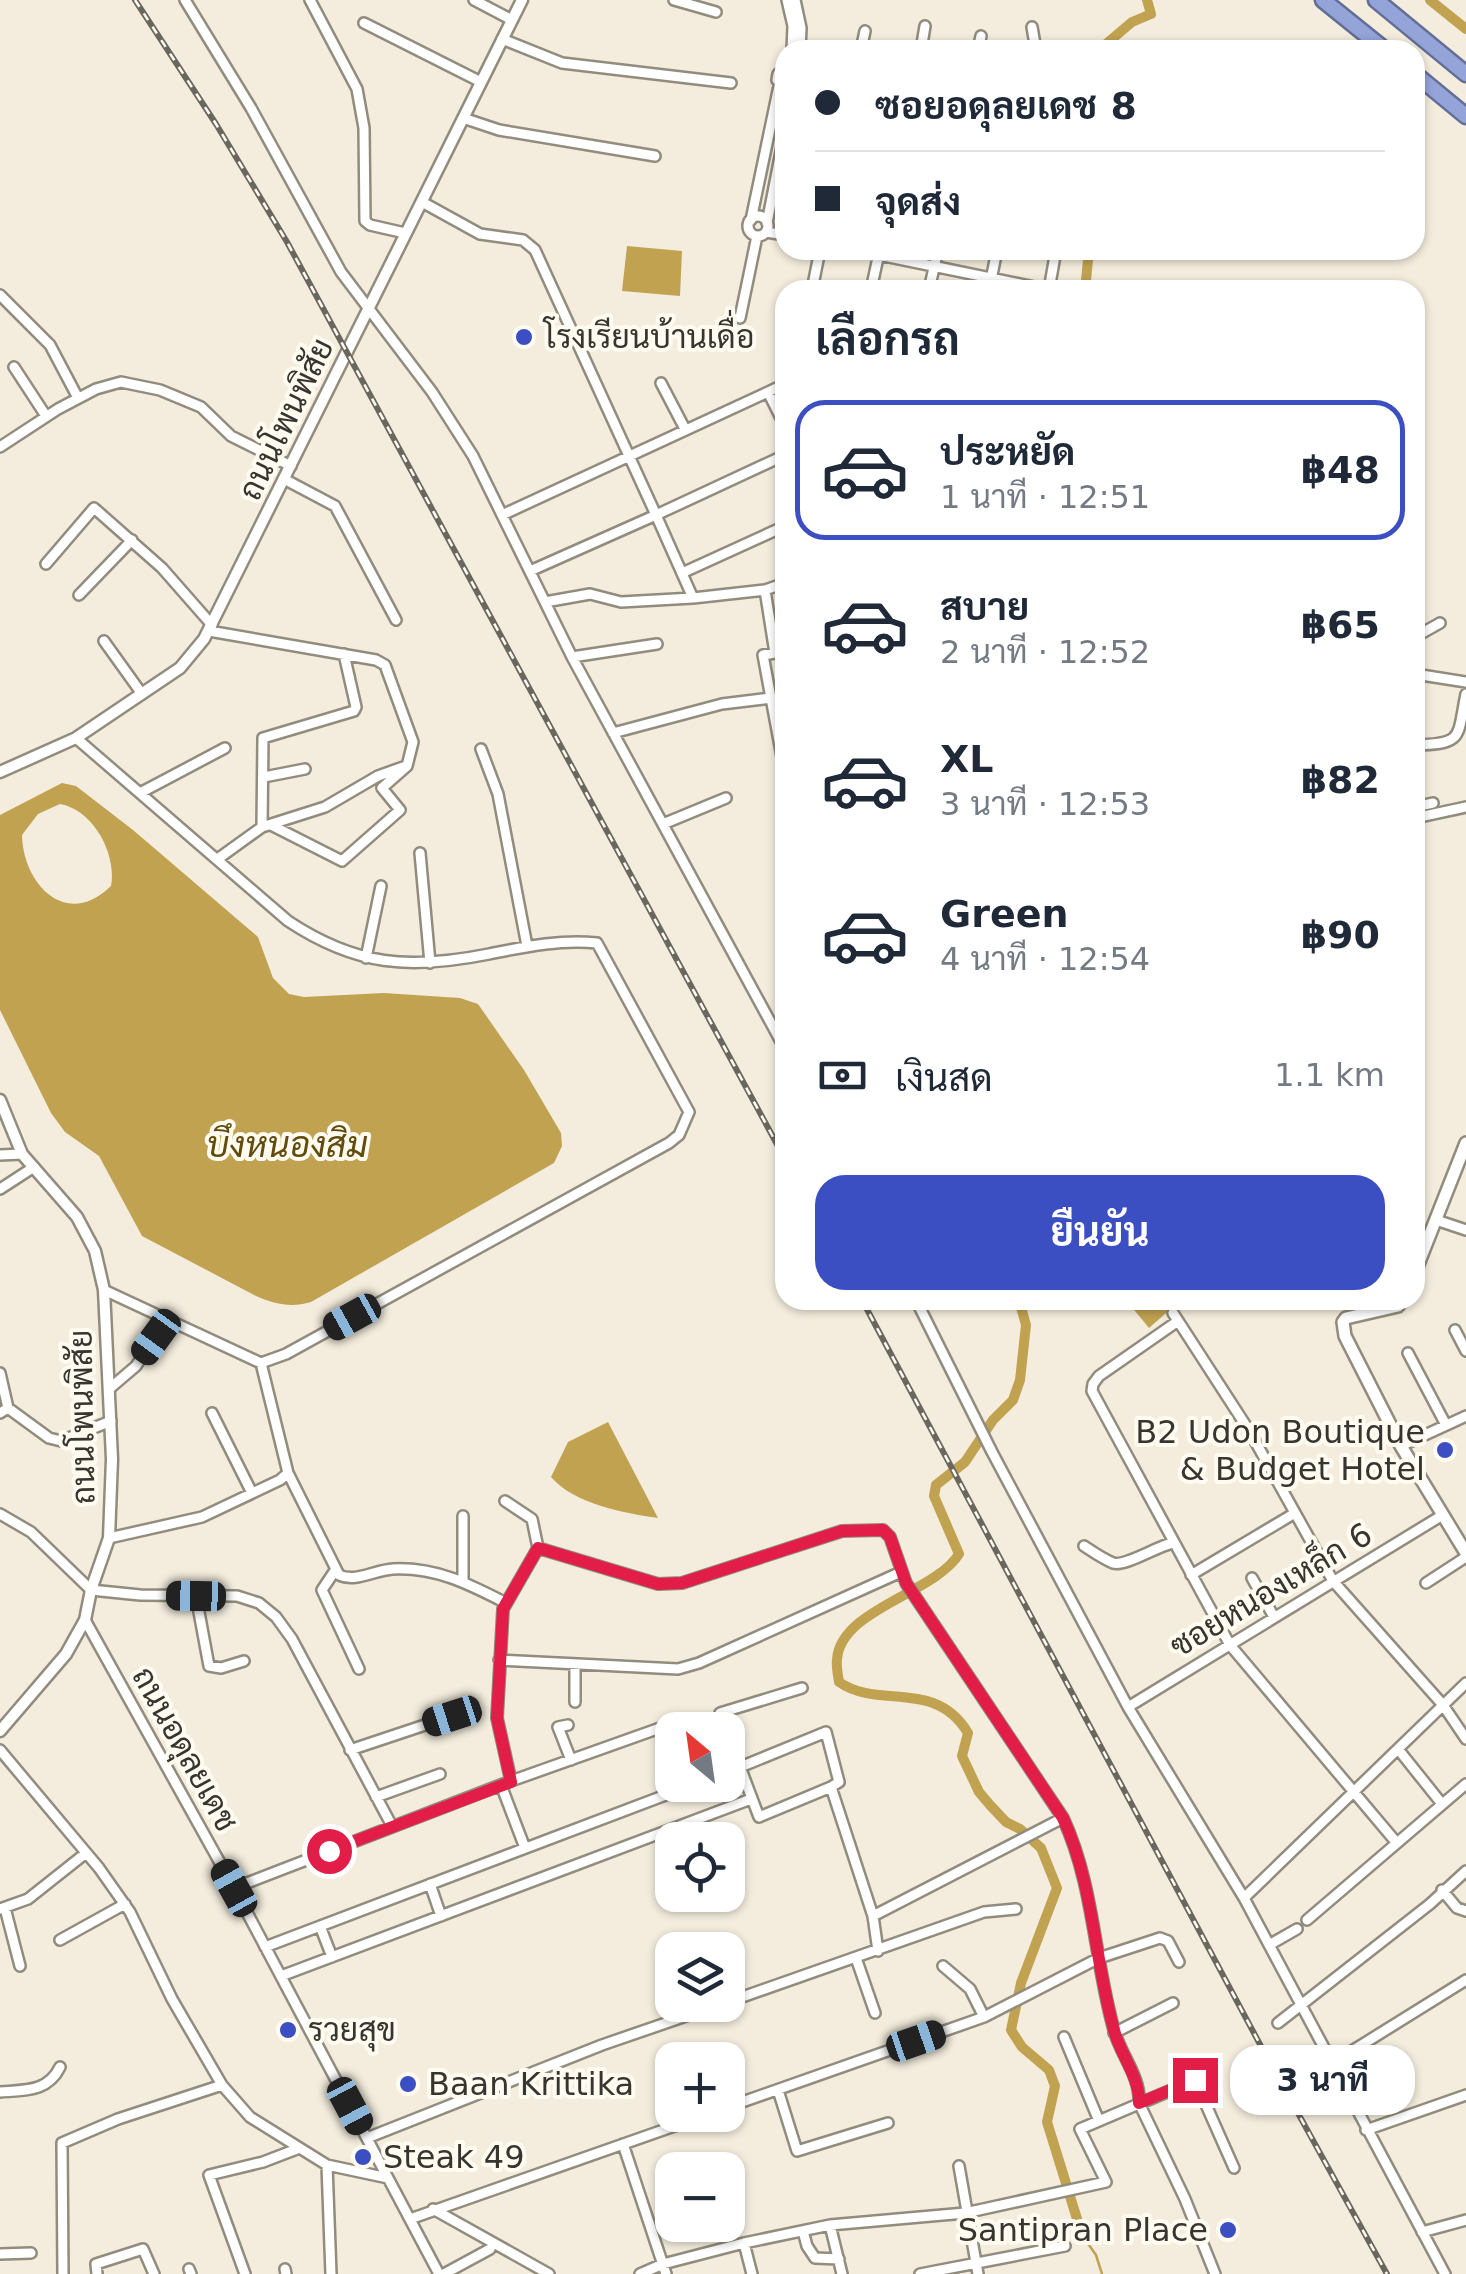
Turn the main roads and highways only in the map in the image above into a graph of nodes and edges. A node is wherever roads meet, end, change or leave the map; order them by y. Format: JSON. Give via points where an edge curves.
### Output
{"nodes":[{"id":1,"x":1323,"y":0,"type":"edge"},
{"id":2,"x":1376,"y":0,"type":"edge"},
{"id":3,"x":1373,"y":40,"type":"edge"},
{"id":4,"x":1425,"y":40,"type":"edge"},
{"id":5,"x":1425,"y":40,"type":"edge"},
{"id":6,"x":1466,"y":74,"type":"edge"},
{"id":7,"x":1425,"y":82,"type":"edge"},
{"id":8,"x":1466,"y":116,"type":"edge"},
{"id":9,"x":1465,"y":1145,"type":"edge"},
{"id":10,"x":1425,"y":1247,"type":"edge"},
{"id":11,"x":1378,"y":1310,"type":"edge"},
{"id":12,"x":1466,"y":1555,"type":"edge"}],
"edges":[{"from":1,"to":3,"type":"highway"},
{"from":2,"to":4,"type":"highway"},
{"from":5,"to":6,"type":"highway"},
{"from":7,"to":8,"type":"highway"},
{"from":9,"to":10,"type":"main road"},
{"from":11,"to":12,"type":"main road","via":[[1343,1322],[1345,1336]]}]}
